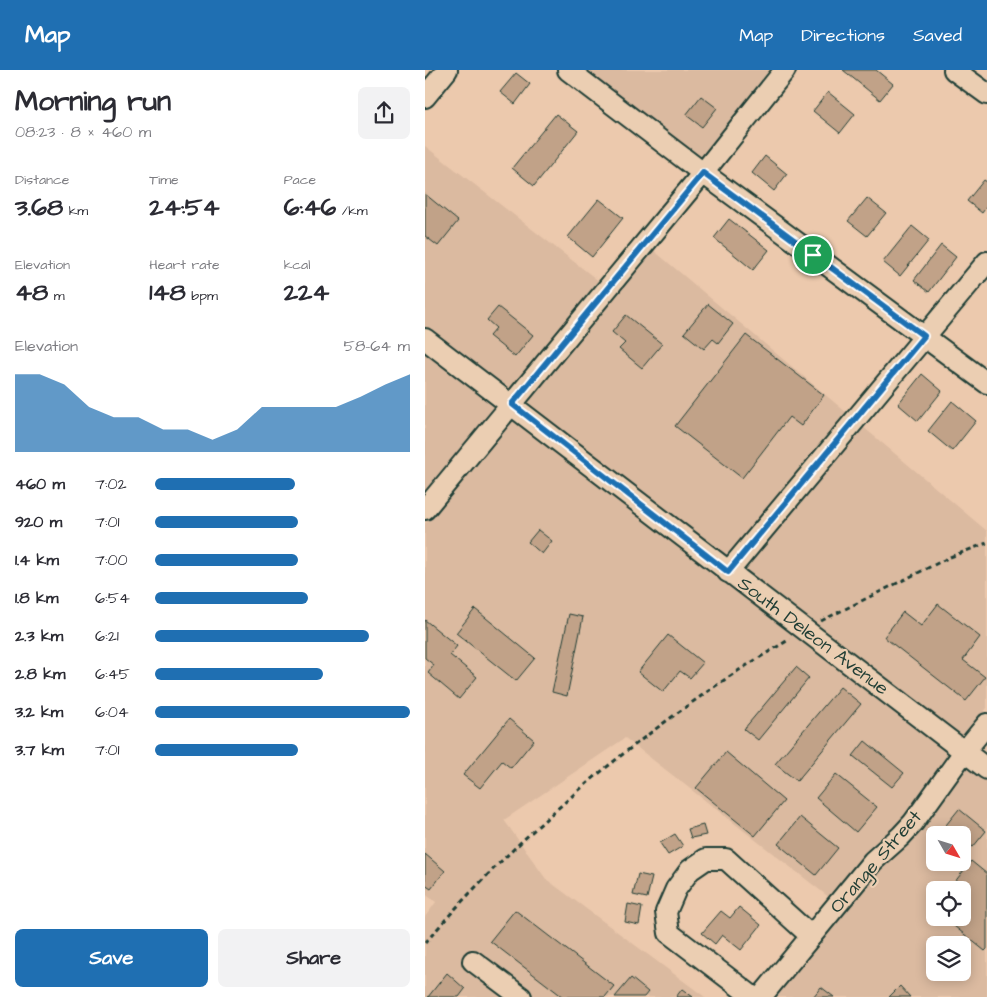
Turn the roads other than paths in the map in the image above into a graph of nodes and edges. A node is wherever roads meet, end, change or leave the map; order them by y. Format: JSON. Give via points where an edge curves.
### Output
{"nodes":[{"id":1,"x":447,"y":70,"type":"edge"},
{"id":2,"x":568,"y":70,"type":"edge"},
{"id":3,"x":785,"y":70,"type":"edge"},
{"id":4,"x":954,"y":70,"type":"edge"},
{"id":5,"x":987,"y":94,"type":"edge"},
{"id":6,"x":425,"y":97,"type":"edge"},
{"id":7,"x":703,"y":173,"type":"junction"},
{"id":8,"x":987,"y":262,"type":"edge"},
{"id":9,"x":924,"y":336,"type":"junction"},
{"id":10,"x":425,"y":339,"type":"edge"},
{"id":11,"x":987,"y":383,"type":"edge"},
{"id":12,"x":512,"y":404,"type":"junction"},
{"id":13,"x":425,"y":509,"type":"edge"},
{"id":14,"x":728,"y":572,"type":"junction"},
{"id":15,"x":987,"y":724,"type":"edge"},
{"id":16,"x":964,"y":752,"type":"junction"},
{"id":17,"x":987,"y":769,"type":"edge"},
{"id":18,"x":811,"y":936,"type":"junction"},
{"id":19,"x":473,"y":961,"type":"dead end"},
{"id":20,"x":521,"y":997,"type":"edge"},
{"id":21,"x":753,"y":997,"type":"edge"},
{"id":22,"x":761,"y":997,"type":"edge"}],
"edges":[{"from":1,"to":6,"type":"street"},
{"from":2,"to":7,"type":"street"},
{"from":3,"to":7,"type":"street"},
{"from":4,"to":5,"type":"street"},
{"from":7,"to":9,"type":"street"},
{"from":7,"to":12,"type":"street"},
{"from":8,"to":9,"type":"street"},
{"from":9,"to":11,"type":"street"},
{"from":9,"to":14,"type":"street"},
{"from":10,"to":12,"type":"street","name":"South Deleon Avenue"},
{"from":12,"to":13,"type":"street"},
{"from":12,"to":14,"type":"street","name":"South Deleon Avenue"},
{"from":14,"to":16,"type":"street","name":"South Deleon Avenue"},
{"from":15,"to":16,"type":"street","name":"Orange Street"},
{"from":16,"to":17,"type":"street","name":"South Deleon Avenue"},
{"from":16,"to":18,"type":"street","name":"Orange Street","via":[[913,823],[873,861]]},
{"from":18,"to":21,"type":"street","via":[[726,859],[707,859],[690,870],[676,889],[666,912],[669,933]]},
{"from":18,"to":22,"type":"street","name":"Orange Street"},
{"from":19,"to":20,"type":"street"}]}
